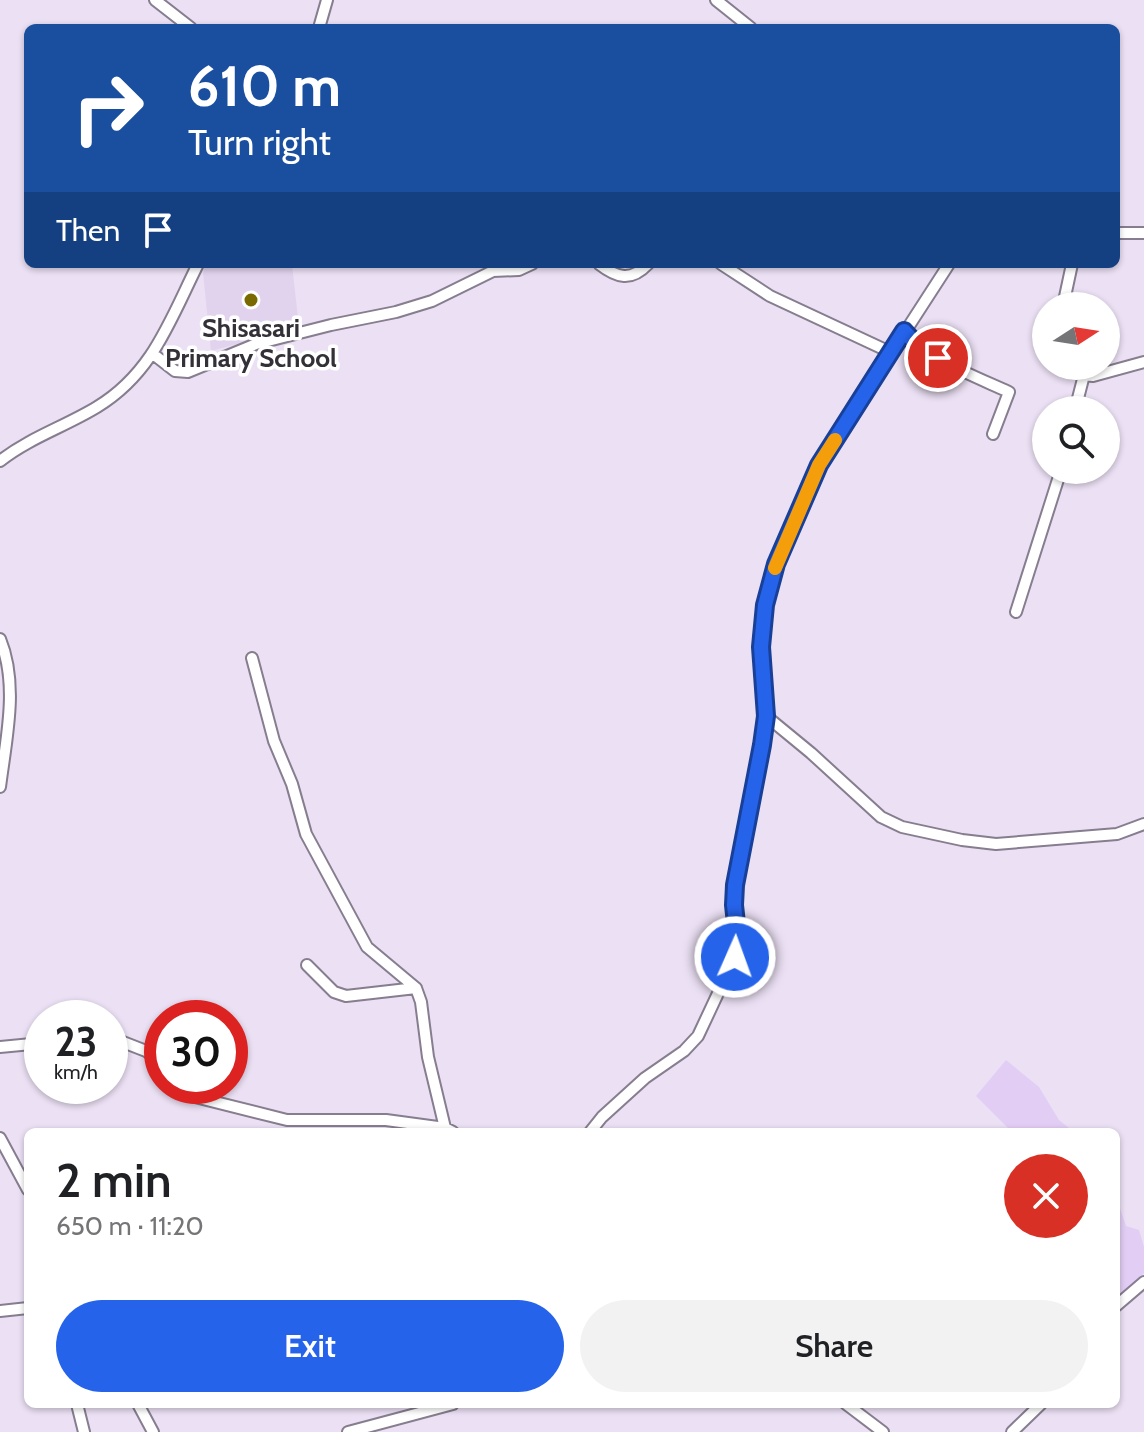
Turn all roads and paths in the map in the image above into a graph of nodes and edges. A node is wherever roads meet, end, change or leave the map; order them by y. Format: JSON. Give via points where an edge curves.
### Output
{"nodes":[{"id":1,"x":155,"y":0,"type":"edge"},
{"id":2,"x":327,"y":0,"type":"edge"},
{"id":3,"x":716,"y":0,"type":"edge"},
{"id":4,"x":186,"y":24,"type":"edge"},
{"id":5,"x":320,"y":24,"type":"edge"},
{"id":6,"x":746,"y":24,"type":"edge"},
{"id":7,"x":1120,"y":233,"type":"edge"},
{"id":8,"x":1144,"y":233,"type":"edge"},
{"id":9,"x":196,"y":268,"type":"edge"},
{"id":10,"x":525,"y":268,"type":"edge"},
{"id":11,"x":605,"y":268,"type":"edge"},
{"id":12,"x":644,"y":268,"type":"edge"},
{"id":13,"x":727,"y":268,"type":"edge"},
{"id":14,"x":946,"y":268,"type":"edge"},
{"id":15,"x":1071,"y":268,"type":"edge"},
{"id":16,"x":1066,"y":292,"type":"edge"},
{"id":17,"x":904,"y":331,"type":"junction"},
{"id":18,"x":890,"y":352,"type":"junction"},
{"id":19,"x":153,"y":354,"type":"junction"},
{"id":20,"x":1144,"y":362,"type":"edge"},
{"id":21,"x":1120,"y":369,"type":"edge"},
{"id":22,"x":993,"y":434,"type":"dead end"},
{"id":23,"x":0,"y":461,"type":"edge"},
{"id":24,"x":1057,"y":484,"type":"edge"},
{"id":25,"x":1016,"y":612,"type":"dead end"},
{"id":26,"x":0,"y":639,"type":"edge"},
{"id":27,"x":252,"y":658,"type":"dead end"},
{"id":28,"x":766,"y":716,"type":"junction"},
{"id":29,"x":0,"y":787,"type":"edge"},
{"id":30,"x":1144,"y":824,"type":"edge"},
{"id":31,"x":307,"y":965,"type":"dead end"},
{"id":32,"x":416,"y":988,"type":"junction"},
{"id":33,"x":24,"y":1045,"type":"edge"},
{"id":34,"x":0,"y":1047,"type":"edge"},
{"id":35,"x":223,"y":1104,"type":"edge"},
{"id":36,"x":430,"y":1128,"type":"edge"},
{"id":37,"x":446,"y":1128,"type":"edge"},
{"id":38,"x":593,"y":1128,"type":"edge"},
{"id":39,"x":0,"y":1138,"type":"edge"},
{"id":40,"x":24,"y":1183,"type":"edge"},
{"id":41,"x":1144,"y":1282,"type":"edge"},
{"id":42,"x":1120,"y":1303,"type":"edge"},
{"id":43,"x":24,"y":1308,"type":"edge"},
{"id":44,"x":0,"y":1311,"type":"edge"},
{"id":45,"x":78,"y":1408,"type":"edge"},
{"id":46,"x":140,"y":1408,"type":"edge"},
{"id":47,"x":438,"y":1408,"type":"edge"},
{"id":48,"x":851,"y":1408,"type":"edge"},
{"id":49,"x":1037,"y":1408,"type":"edge"},
{"id":50,"x":84,"y":1432,"type":"edge"},
{"id":51,"x":153,"y":1432,"type":"edge"},
{"id":52,"x":348,"y":1432,"type":"edge"},
{"id":53,"x":883,"y":1432,"type":"edge"},
{"id":54,"x":1012,"y":1432,"type":"edge"}],
"edges":[{"from":1,"to":4,"type":"street"},
{"from":2,"to":5,"type":"street"},
{"from":3,"to":6,"type":"street"},
{"from":7,"to":8,"type":"street"},
{"from":9,"to":19,"type":"street"},
{"from":10,"to":19,"type":"street","via":[[486,273],[432,301],[256,344],[188,372],[175,371]]},
{"from":11,"to":12,"type":"street","via":[[626,278]]},
{"from":13,"to":18,"type":"street","via":[[770,296]]},
{"from":14,"to":17,"type":"street"},
{"from":15,"to":16,"type":"street"},
{"from":17,"to":18,"type":"street"},
{"from":17,"to":22,"type":"street","via":[[938,358],[1009,392]]},
{"from":18,"to":28,"type":"street","via":[[819,465],[779,556],[765,605],[761,647]]},
{"from":19,"to":23,"type":"street","via":[[120,392]]},
{"from":20,"to":21,"type":"street"},
{"from":24,"to":25,"type":"street"},
{"from":26,"to":29,"type":"street","via":[[9,671],[10,709]]},
{"from":27,"to":32,"type":"street","via":[[306,834],[367,947]]},
{"from":28,"to":30,"type":"street","via":[[881,817],[902,827],[996,844],[1117,834]]},
{"from":28,"to":38,"type":"street","via":[[737,872],[735,957],[698,1036]]},
{"from":31,"to":32,"type":"street","via":[[334,992],[346,996]]},
{"from":32,"to":37,"type":"street"},
{"from":33,"to":34,"type":"street"},
{"from":35,"to":36,"type":"street","via":[[287,1120],[386,1120]]},
{"from":39,"to":40,"type":"street"},
{"from":41,"to":42,"type":"street"},
{"from":43,"to":44,"type":"street"},
{"from":45,"to":50,"type":"street"},
{"from":46,"to":51,"type":"street"},
{"from":47,"to":52,"type":"street"},
{"from":48,"to":53,"type":"street"},
{"from":49,"to":54,"type":"street"}]}
